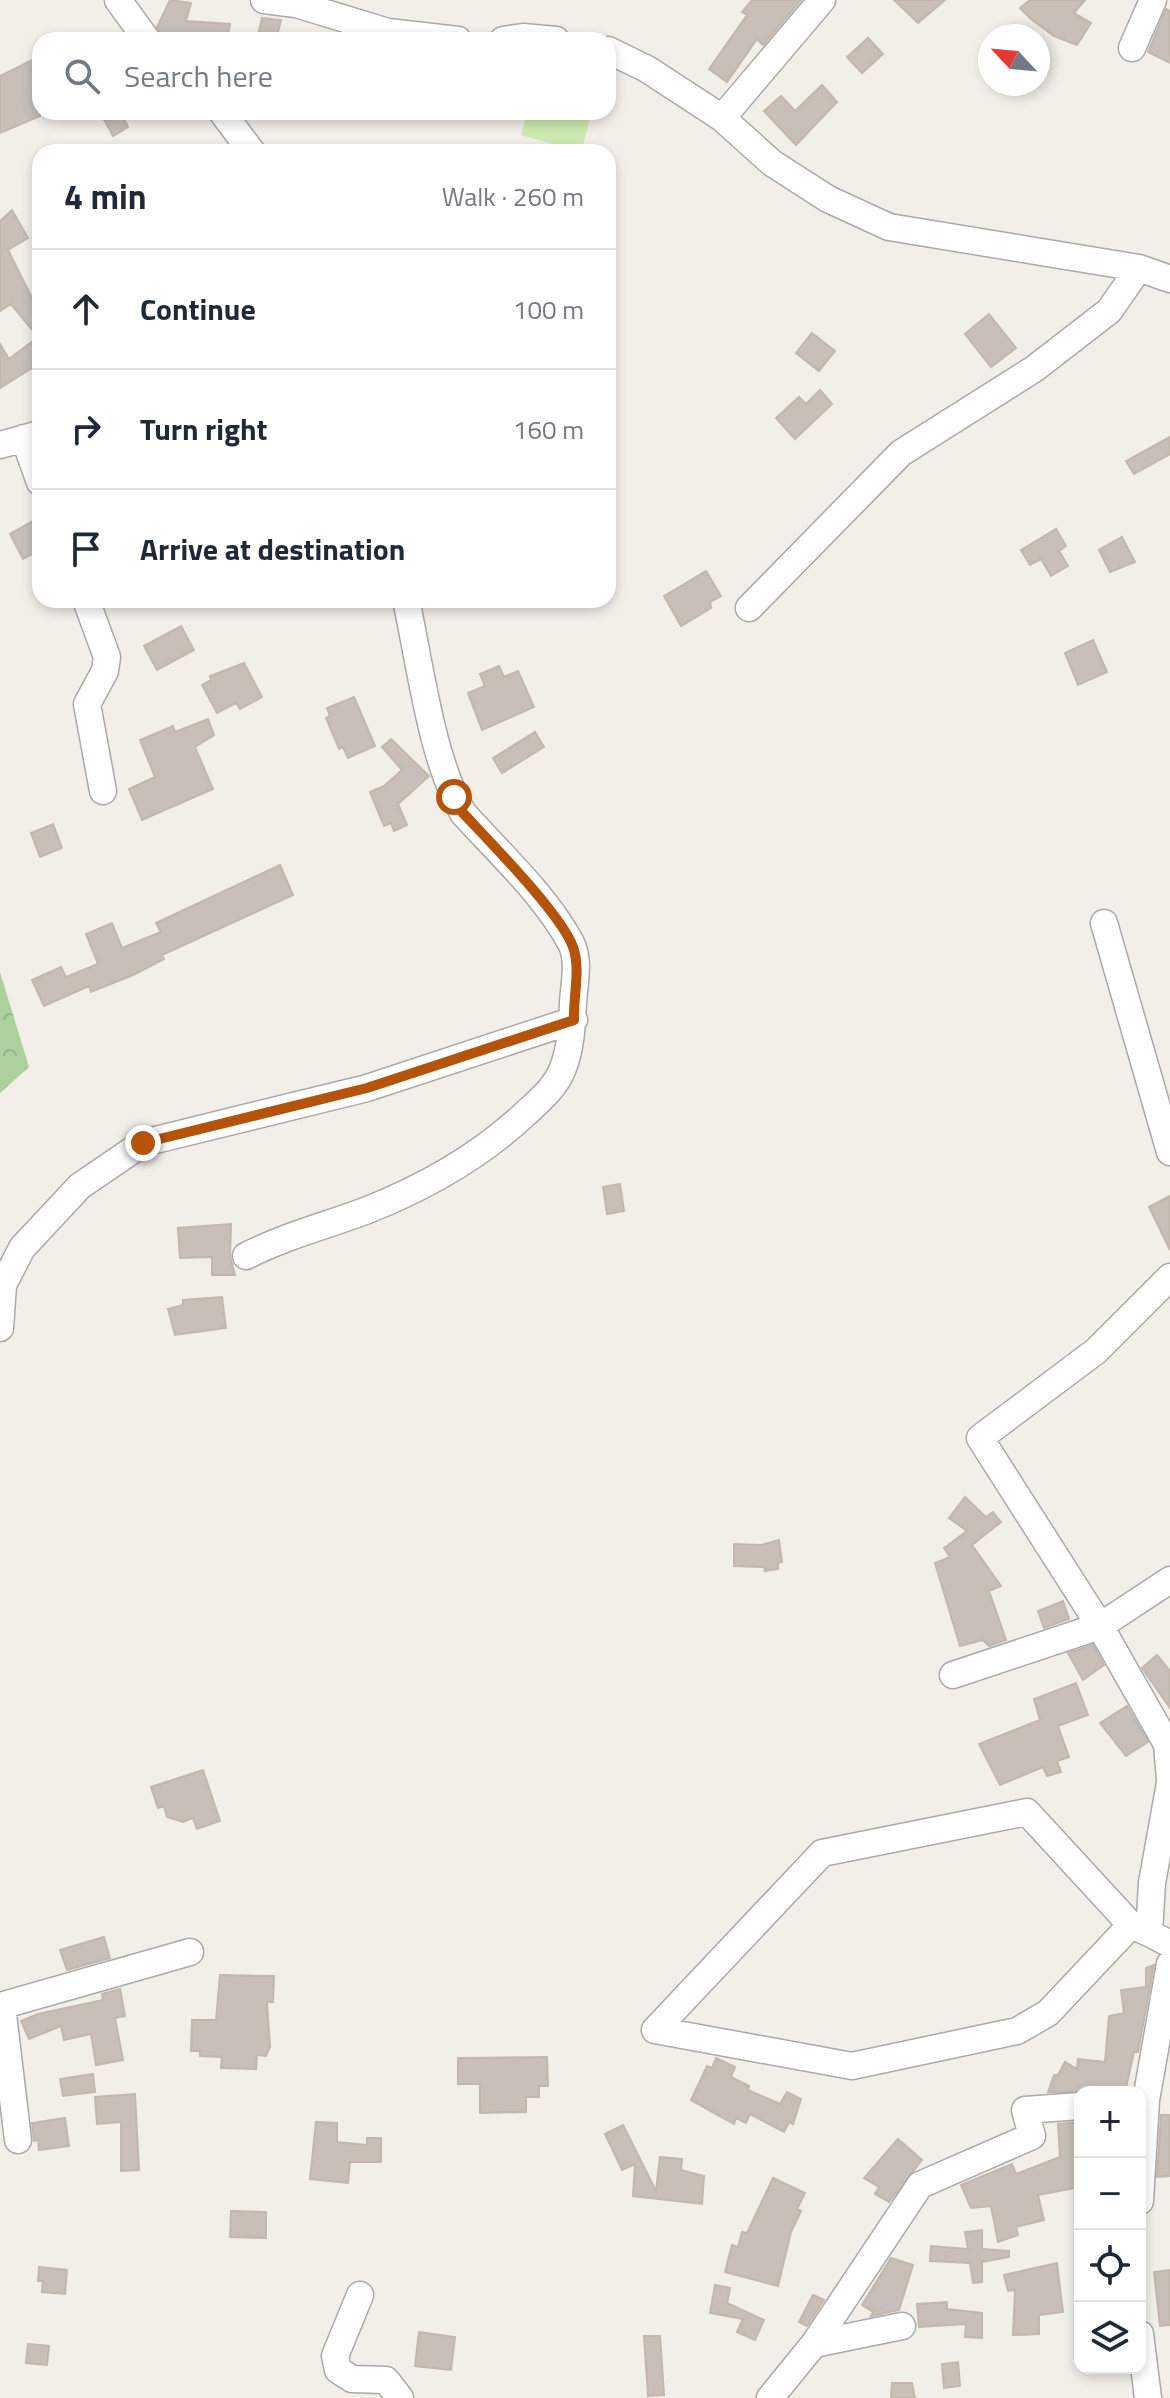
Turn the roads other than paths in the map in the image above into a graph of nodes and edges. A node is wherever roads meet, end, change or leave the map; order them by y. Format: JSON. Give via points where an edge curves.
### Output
{"nodes":[{"id":1,"x":118,"y":0,"type":"edge"},
{"id":2,"x":264,"y":0,"type":"edge"},
{"id":3,"x":822,"y":0,"type":"edge"},
{"id":4,"x":1153,"y":0,"type":"edge"},
{"id":5,"x":141,"y":32,"type":"edge"},
{"id":6,"x":388,"y":32,"type":"edge"},
{"id":7,"x":1132,"y":48,"type":"dead end"},
{"id":8,"x":616,"y":54,"type":"edge"},
{"id":9,"x":722,"y":118,"type":"junction"},
{"id":10,"x":228,"y":120,"type":"edge"},
{"id":11,"x":246,"y":144,"type":"edge"},
{"id":12,"x":1139,"y":268,"type":"junction"},
{"id":13,"x":1170,"y":279,"type":"edge"},
{"id":14,"x":21,"y":439,"type":"edge"},
{"id":15,"x":32,"y":464,"type":"edge"},
{"id":16,"x":89,"y":608,"type":"edge"},
{"id":17,"x":408,"y":608,"type":"edge"},
{"id":18,"x":749,"y":608,"type":"dead end"},
{"id":19,"x":103,"y":791,"type":"dead end"},
{"id":20,"x":1104,"y":923,"type":"dead end"},
{"id":21,"x":574,"y":1020,"type":"junction"},
{"id":22,"x":1170,"y":1152,"type":"edge"},
{"id":23,"x":246,"y":1256,"type":"dead end"},
{"id":24,"x":1170,"y":1277,"type":"edge"},
{"id":25,"x":0,"y":1328,"type":"edge"},
{"id":26,"x":1170,"y":1580,"type":"edge"},
{"id":27,"x":1100,"y":1626,"type":"junction"},
{"id":28,"x":953,"y":1675,"type":"dead end"},
{"id":29,"x":1170,"y":1781,"type":"edge"},
{"id":30,"x":1150,"y":1934,"type":"edge"},
{"id":31,"x":190,"y":1952,"type":"dead end"},
{"id":32,"x":1170,"y":1964,"type":"edge"},
{"id":33,"x":1,"y":2006,"type":"edge"},
{"id":34,"x":1146,"y":2086,"type":"edge"},
{"id":35,"x":1074,"y":2106,"type":"edge"},
{"id":36,"x":18,"y":2140,"type":"dead end"},
{"id":37,"x":360,"y":2295,"type":"dead end"},
{"id":38,"x":902,"y":2326,"type":"dead end"},
{"id":39,"x":814,"y":2344,"type":"junction"},
{"id":40,"x":1145,"y":2374,"type":"edge"},
{"id":41,"x":400,"y":2398,"type":"edge"},
{"id":42,"x":770,"y":2398,"type":"edge"},
{"id":43,"x":1148,"y":2398,"type":"edge"}],
"edges":[{"from":1,"to":5,"type":"street"},
{"from":2,"to":6,"type":"street","via":[[296,4]]},
{"from":3,"to":9,"type":"street"},
{"from":4,"to":7,"type":"street"},
{"from":8,"to":9,"type":"street"},
{"from":9,"to":12,"type":"street","via":[[772,163],[828,199],[889,227]]},
{"from":10,"to":11,"type":"street"},
{"from":12,"to":13,"type":"street"},
{"from":12,"to":18,"type":"street","via":[[1109,311],[1034,369],[901,453]]},
{"from":14,"to":15,"type":"street"},
{"from":16,"to":19,"type":"street","via":[[107,657],[87,704]]},
{"from":17,"to":21,"type":"street","via":[[454,797],[573,947]]},
{"from":20,"to":22,"type":"street"},
{"from":21,"to":23,"type":"street","via":[[563,1070],[550,1090],[498,1139],[418,1187]]},
{"from":21,"to":25,"type":"street","via":[[367,1088],[143,1143],[80,1186],[22,1248],[3,1285]]},
{"from":24,"to":27,"type":"street","via":[[1096,1351],[980,1438]]},
{"from":26,"to":27,"type":"street"},
{"from":27,"to":28,"type":"street"},
{"from":27,"to":29,"type":"street","via":[[1167,1744]]},
{"from":29,"to":30,"type":"street","via":[[1152,1883]]},
{"from":30,"to":30,"type":"street","via":[[1017,2031],[852,2066],[655,2030],[822,1853],[1027,1812]]},
{"from":31,"to":33,"type":"street"},
{"from":32,"to":34,"type":"street"},
{"from":33,"to":36,"type":"street"},
{"from":35,"to":39,"type":"street","via":[[1025,2110],[1032,2136],[920,2185]]},
{"from":37,"to":41,"type":"street","via":[[335,2356],[338,2370],[352,2379],[386,2380]]},
{"from":38,"to":39,"type":"street"},
{"from":39,"to":42,"type":"street"},
{"from":40,"to":43,"type":"street"}]}
